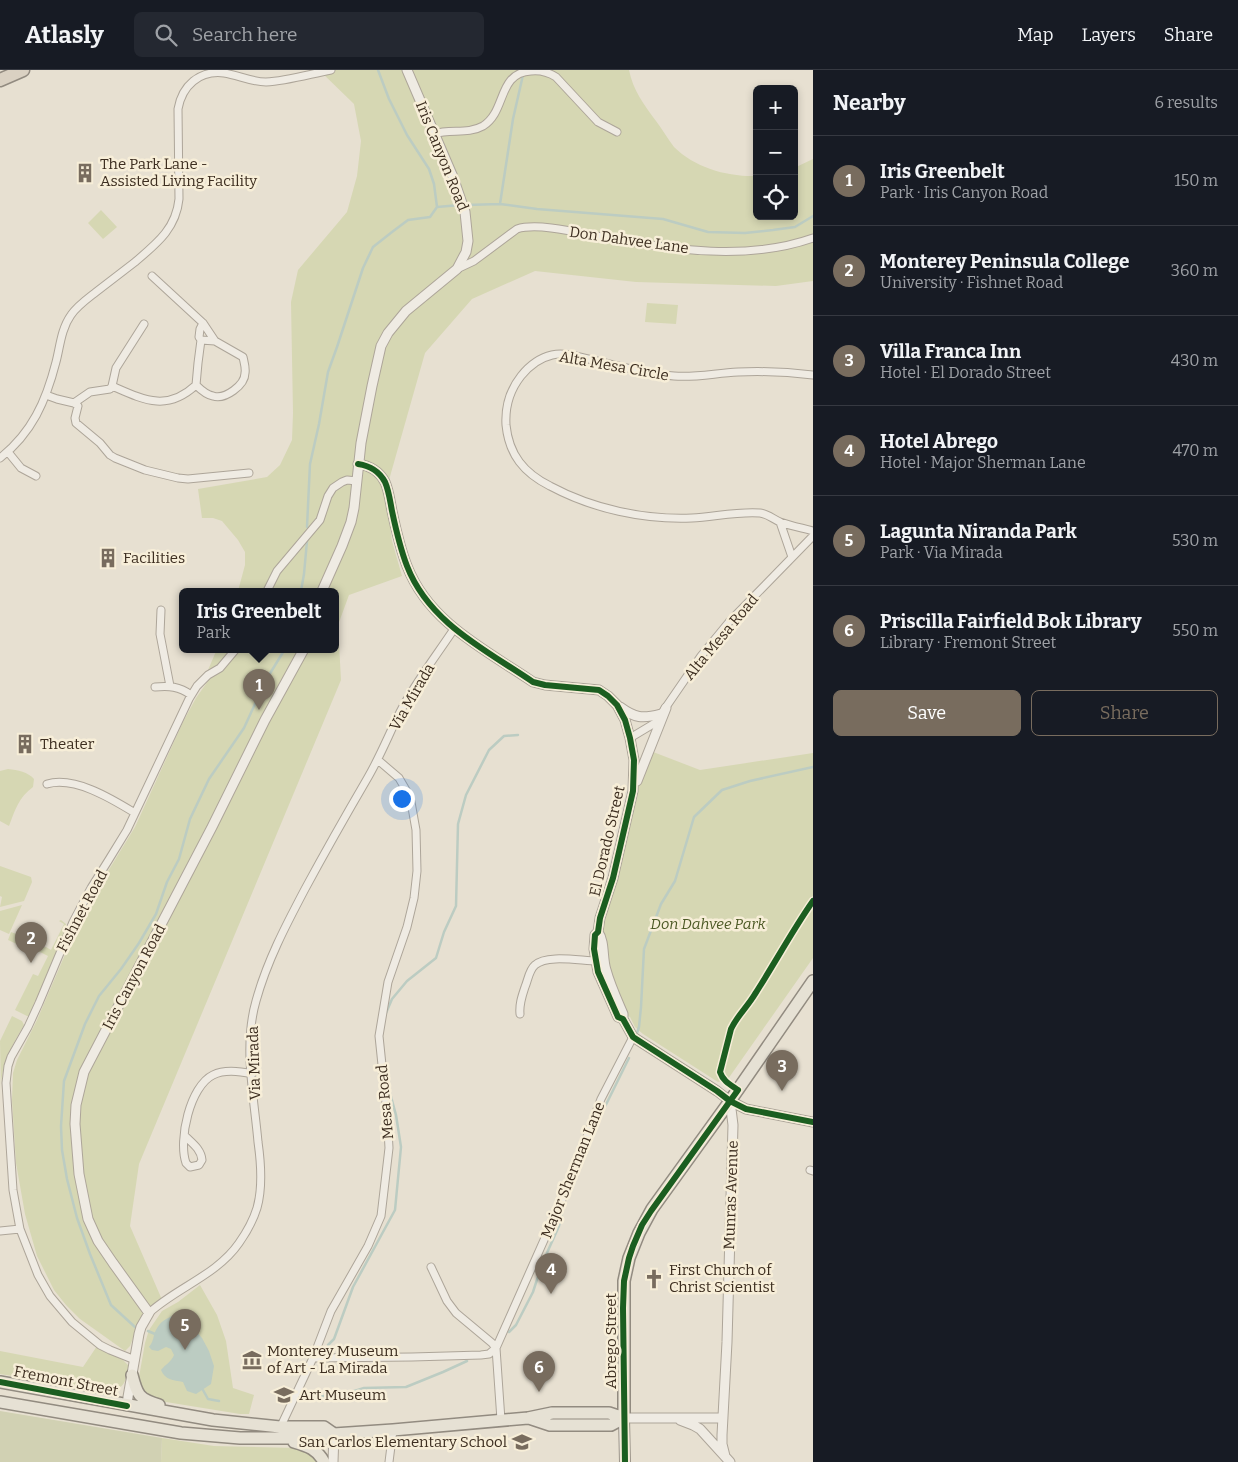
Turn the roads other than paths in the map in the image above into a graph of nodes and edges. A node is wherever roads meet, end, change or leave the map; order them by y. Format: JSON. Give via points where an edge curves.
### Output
{"nodes":[{"id":1,"x":23,"y":70,"type":"edge"},
{"id":2,"x":331,"y":70,"type":"edge"},
{"id":3,"x":406,"y":70,"type":"edge"},
{"id":4,"x":549,"y":71,"type":"edge"},
{"id":5,"x":0,"y":80,"type":"edge"},
{"id":6,"x":617,"y":132,"type":"dead end"},
{"id":7,"x":434,"y":134,"type":"junction"},
{"id":8,"x":813,"y":238,"type":"edge"},
{"id":9,"x":457,"y":269,"type":"junction"},
{"id":10,"x":152,"y":276,"type":"dead end"},
{"id":11,"x":203,"y":323,"type":"junction"},
{"id":12,"x":144,"y":324,"type":"dead end"},
{"id":13,"x":202,"y":340,"type":"junction"},
{"id":14,"x":215,"y":341,"type":"junction"},
{"id":15,"x":813,"y":375,"type":"edge"},
{"id":16,"x":196,"y":385,"type":"junction"},
{"id":17,"x":112,"y":386,"type":"junction"},
{"id":18,"x":46,"y":395,"type":"junction"},
{"id":19,"x":74,"y":403,"type":"junction"},
{"id":20,"x":8,"y":452,"type":"junction"},
{"id":21,"x":0,"y":458,"type":"edge"},
{"id":22,"x":358,"y":464,"type":"junction"},
{"id":23,"x":249,"y":473,"type":"dead end"},
{"id":24,"x":36,"y":476,"type":"dead end"},
{"id":25,"x":357,"y":481,"type":"junction"},
{"id":26,"x":780,"y":522,"type":"junction"},
{"id":27,"x":813,"y":531,"type":"edge"},
{"id":28,"x":813,"y":536,"type":"edge"},
{"id":29,"x":792,"y":558,"type":"junction"},
{"id":30,"x":268,"y":588,"type":"edge"},
{"id":31,"x":323,"y":588,"type":"edge"},
{"id":32,"x":160,"y":610,"type":"dead end"},
{"id":33,"x":454,"y":629,"type":"junction"},
{"id":34,"x":233,"y":653,"type":"edge"},
{"id":35,"x":302,"y":653,"type":"edge"},
{"id":36,"x":170,"y":686,"type":"junction"},
{"id":37,"x":155,"y":687,"type":"dead end"},
{"id":38,"x":191,"y":695,"type":"junction"},
{"id":39,"x":618,"y":705,"type":"junction"},
{"id":40,"x":663,"y":711,"type":"junction"},
{"id":41,"x":630,"y":738,"type":"junction"},
{"id":42,"x":378,"y":760,"type":"junction"},
{"id":43,"x":47,"y":784,"type":"dead end"},
{"id":44,"x":633,"y":791,"type":"junction"},
{"id":45,"x":135,"y":813,"type":"junction"},
{"id":46,"x":598,"y":932,"type":"junction"},
{"id":47,"x":595,"y":961,"type":"junction"},
{"id":48,"x":610,"y":981,"type":"junction"},
{"id":49,"x":813,"y":981,"type":"edge"},
{"id":50,"x":520,"y":1014,"type":"dead end"},
{"id":51,"x":623,"y":1019,"type":"junction"},
{"id":52,"x":633,"y":1037,"type":"junction"},
{"id":53,"x":252,"y":1074,"type":"junction"},
{"id":54,"x":730,"y":1101,"type":"junction"},
{"id":55,"x":813,"y":1122,"type":"edge"},
{"id":56,"x":185,"y":1136,"type":"dead end"},
{"id":57,"x":20,"y":1229,"type":"junction"},
{"id":58,"x":0,"y":1231,"type":"edge"},
{"id":59,"x":431,"y":1267,"type":"dead end"},
{"id":60,"x":149,"y":1313,"type":"junction"},
{"id":61,"x":496,"y":1348,"type":"junction"},
{"id":62,"x":314,"y":1358,"type":"junction"},
{"id":63,"x":135,"y":1360,"type":"junction"},
{"id":64,"x":132,"y":1375,"type":"junction"},
{"id":65,"x":0,"y":1382,"type":"edge"},
{"id":66,"x":0,"y":1402,"type":"edge"},
{"id":67,"x":127,"y":1406,"type":"junction"},
{"id":68,"x":170,"y":1413,"type":"junction"},
{"id":69,"x":624,"y":1418,"type":"junction"},
{"id":70,"x":673,"y":1418,"type":"junction"},
{"id":71,"x":723,"y":1418,"type":"junction"},
{"id":72,"x":106,"y":1420,"type":"junction"},
{"id":73,"x":501,"y":1420,"type":"junction"},
{"id":74,"x":145,"y":1427,"type":"junction"},
{"id":75,"x":393,"y":1430,"type":"junction"},
{"id":76,"x":281,"y":1433,"type":"junction"},
{"id":77,"x":334,"y":1434,"type":"junction"},
{"id":78,"x":727,"y":1459,"type":"edge"},
{"id":79,"x":324,"y":1462,"type":"edge"},
{"id":80,"x":333,"y":1462,"type":"edge"},
{"id":81,"x":389,"y":1462,"type":"edge"},
{"id":82,"x":625,"y":1462,"type":"edge"}],
"edges":[{"from":1,"to":5,"type":"highway"},
{"from":2,"to":18,"type":"street","via":[[267,82],[212,73],[188,84],[178,109],[179,199],[174,221],[155,245],[71,315],[62,335]]},
{"from":3,"to":7,"type":"street","name":"Iris Canyon Road"},
{"from":4,"to":6,"type":"street","via":[[598,122]]},
{"from":4,"to":7,"type":"street","via":[[529,71],[513,78],[506,86],[494,115],[481,127],[465,132]]},
{"from":7,"to":9,"type":"street","name":"Iris Canyon Road","via":[[465,212],[468,241]]},
{"from":8,"to":9,"type":"street","name":"Don Dahvee Lane","via":[[772,248],[720,251],[619,240],[540,226],[524,227]]},
{"from":9,"to":22,"type":"street","name":"Iris Canyon Road","via":[[406,311],[381,346]]},
{"from":10,"to":11,"type":"street"},
{"from":11,"to":13,"type":"street","via":[[199,337]]},
{"from":11,"to":14,"type":"street"},
{"from":12,"to":17,"type":"street","via":[[116,368]]},
{"from":13,"to":14,"type":"street"},
{"from":13,"to":16,"type":"street"},
{"from":14,"to":16,"type":"street","via":[[243,357],[246,374],[241,384],[222,396],[213,397]]},
{"from":15,"to":26,"type":"street","name":"Alta Mesa Circle","via":[[737,372],[674,376],[557,354],[532,364],[514,387],[508,402],[507,432],[516,458],[536,478],[564,493],[585,502],[645,516],[691,518],[762,513]]},
{"from":16,"to":17,"type":"street","via":[[179,398],[161,402]]},
{"from":17,"to":19,"type":"street","via":[[108,390],[86,394]]},
{"from":18,"to":19,"type":"street"},
{"from":18,"to":20,"type":"street","via":[[32,422]]},
{"from":19,"to":23,"type":"street","via":[[78,406],[76,424],[115,458],[178,478]]},
{"from":20,"to":21,"type":"street"},
{"from":20,"to":24,"type":"street","via":[[21,468]]},
{"from":22,"to":25,"type":"street","name":"Iris Canyon Road"},
{"from":22,"to":33,"type":"street","name":"El Dorado Street","via":[[372,468],[385,482],[407,567],[427,602]]},
{"from":25,"to":30,"type":"street","via":[[347,480],[333,488],[320,520],[277,571]]},
{"from":25,"to":31,"type":"street","name":"Iris Canyon Road","via":[[351,522]]},
{"from":26,"to":27,"type":"street","name":"Alta Mesa Circle"},
{"from":26,"to":29,"type":"street"},
{"from":28,"to":29,"type":"street","name":"Alta Mesa Road"},
{"from":29,"to":40,"type":"street","name":"Alta Mesa Road","via":[[701,656]]},
{"from":32,"to":36,"type":"street","via":[[160,634]]},
{"from":33,"to":39,"type":"street","name":"El Dorado Street","via":[[534,682],[599,690]]},
{"from":33,"to":42,"type":"street","name":"Via Mirada","via":[[400,712]]},
{"from":34,"to":38,"type":"street","name":"Fishnet Road"},
{"from":35,"to":60,"type":"street","name":"Iris Canyon Road","via":[[88,1063],[76,1104],[78,1174],[88,1219],[98,1241]]},
{"from":36,"to":37,"type":"street"},
{"from":36,"to":38,"type":"street"},
{"from":38,"to":45,"type":"street","name":"Fishnet Road"},
{"from":39,"to":40,"type":"street","via":[[634,716],[644,718]]},
{"from":39,"to":41,"type":"street","name":"El Dorado Street"},
{"from":40,"to":41,"type":"street","name":"Alta Mesa Road","via":[[655,723]]},
{"from":40,"to":44,"type":"street"},
{"from":41,"to":44,"type":"street","name":"El Dorado Street","via":[[634,760]]},
{"from":42,"to":53,"type":"street","name":"Via Mirada","via":[[271,957],[252,1020]]},
{"from":42,"to":62,"type":"street","name":"Mesa Road","via":[[399,778],[406,790],[416,830],[414,898],[388,982],[379,1036],[389,1148],[380,1216],[368,1246],[331,1311]]},
{"from":43,"to":45,"type":"street","via":[[62,782],[82,787]]},
{"from":44,"to":46,"type":"street","name":"El Dorado Street","via":[[614,878]]},
{"from":45,"to":57,"type":"street","name":"Fishnet Road","via":[[72,922],[40,1003],[8,1066],[6,1096],[11,1173]]},
{"from":46,"to":47,"type":"street","name":"El Dorado Street","via":[[594,940]]},
{"from":46,"to":48,"type":"street","name":"El Dorado Street"},
{"from":47,"to":48,"type":"street","via":[[600,963],[604,977]]},
{"from":47,"to":50,"type":"street","via":[[557,959],[535,964],[530,970],[519,1006]]},
{"from":47,"to":51,"type":"street","name":"El Dorado Street","via":[[618,1017]]},
{"from":48,"to":51,"type":"street","name":"El Dorado Street"},
{"from":49,"to":54,"type":"main road"},
{"from":51,"to":52,"type":"street","name":"El Dorado Street"},
{"from":52,"to":54,"type":"street","name":"El Dorado Street"},
{"from":52,"to":61,"type":"street","name":"Major Sherman Lane","via":[[601,1099],[572,1177]]},
{"from":53,"to":56,"type":"street","via":[[220,1072],[209,1078],[195,1096]]},
{"from":53,"to":60,"type":"street","name":"Via Mirada","via":[[261,1176],[257,1208],[251,1223],[229,1255]]},
{"from":54,"to":55,"type":"street","name":"El Dorado Street","via":[[746,1109]]},
{"from":54,"to":69,"type":"main road","name":"Abrego Street","via":[[651,1211],[629,1258],[623,1308]]},
{"from":54,"to":71,"type":"street","name":"Munras Avenue","via":[[733,1124]]},
{"from":57,"to":58,"type":"street"},
{"from":57,"to":63,"type":"street","name":"Fishnet Road","via":[[38,1275],[60,1309],[100,1345]]},
{"from":59,"to":61,"type":"street","via":[[456,1313]]},
{"from":60,"to":63,"type":"street","via":[[141,1329]]},
{"from":61,"to":62,"type":"street","via":[[481,1355]]},
{"from":61,"to":73,"type":"street","name":"Major Sherman Lane"},
{"from":62,"to":76,"type":"street","name":"Mesa Road"},
{"from":63,"to":64,"type":"street"},
{"from":64,"to":67,"type":"street"},
{"from":64,"to":68,"type":"main road","via":[[136,1391],[143,1399]]},
{"from":65,"to":67,"type":"main road","name":"Fremont Street"},
{"from":66,"to":72,"type":"main road","name":"Fremont Street"},
{"from":67,"to":68,"type":"main road","name":"Fremont Street"},
{"from":67,"to":72,"type":"main road","via":[[120,1414]]},
{"from":67,"to":74,"type":"main road"},
{"from":68,"to":76,"type":"main road","name":"Fremont Street"},
{"from":69,"to":70,"type":"street","name":"Fremont Street"},
{"from":69,"to":73,"type":"main road","name":"Fremont Street","via":[[609,1413],[552,1413]]},
{"from":69,"to":82,"type":"main road","name":"Abrego Street"},
{"from":70,"to":71,"type":"street","name":"Fremont Street"},
{"from":70,"to":78,"type":"street","name":"Fremont Street","via":[[700,1429]]},
{"from":71,"to":78,"type":"street","name":"Munras Avenue","via":[[722,1444]]},
{"from":72,"to":74,"type":"main road","name":"Fremont Street"},
{"from":73,"to":75,"type":"main road","name":"Fremont Street"},
{"from":74,"to":76,"type":"main road","name":"Fremont Street","via":[[213,1436]]},
{"from":75,"to":77,"type":"main road","name":"Fremont Street"},
{"from":75,"to":81,"type":"street"},
{"from":76,"to":77,"type":"main road","name":"Fremont Street","via":[[324,1427]]},
{"from":76,"to":79,"type":"main road","via":[[313,1448]]},
{"from":77,"to":80,"type":"street"}]}
